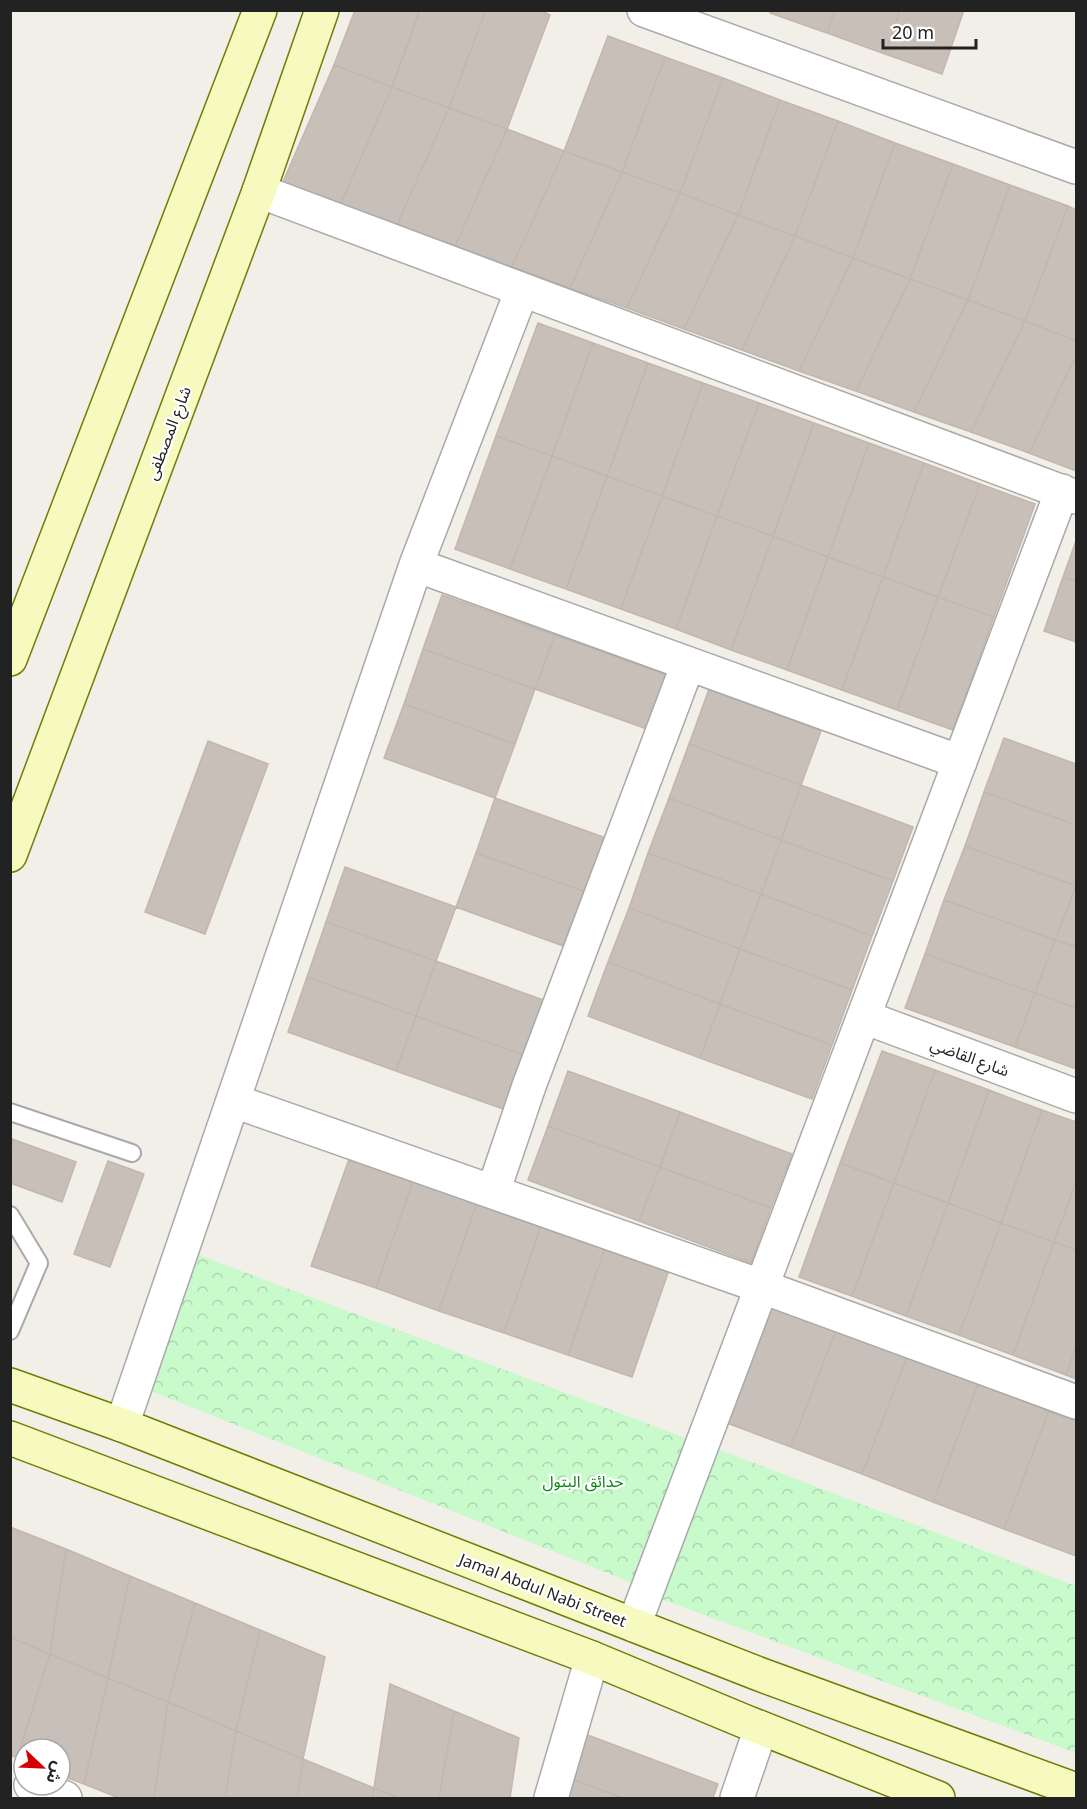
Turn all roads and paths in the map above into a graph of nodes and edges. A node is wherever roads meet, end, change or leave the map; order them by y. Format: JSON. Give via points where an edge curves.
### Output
{"nodes":[{"id":1,"x":260,"y":10,"type":"edge"},
{"id":2,"x":322,"y":10,"type":"edge"},
{"id":3,"x":644,"y":10,"type":"edge"},
{"id":4,"x":1077,"y":167,"type":"edge"},
{"id":5,"x":259,"y":191,"type":"junction"},
{"id":6,"x":522,"y":290,"type":"junction"},
{"id":7,"x":1069,"y":494,"type":"edge"},
{"id":8,"x":416,"y":565,"type":"junction"},
{"id":9,"x":10,"y":658,"type":"edge"},
{"id":10,"x":688,"y":664,"type":"junction"},
{"id":11,"x":960,"y":762,"type":"junction"},
{"id":12,"x":10,"y":855,"type":"edge"},
{"id":13,"x":864,"y":1017,"type":"junction"},
{"id":14,"x":1077,"y":1096,"type":"edge"},
{"id":15,"x":234,"y":1101,"type":"junction"},
{"id":16,"x":10,"y":1112,"type":"edge"},
{"id":17,"x":132,"y":1153,"type":"dead end"},
{"id":18,"x":493,"y":1192,"type":"junction"},
{"id":19,"x":10,"y":1215,"type":"edge"},
{"id":20,"x":763,"y":1287,"type":"junction"},
{"id":21,"x":10,"y":1331,"type":"edge"},
{"id":22,"x":10,"y":1385,"type":"edge"},
{"id":23,"x":1077,"y":1402,"type":"edge"},
{"id":24,"x":122,"y":1425,"type":"junction"},
{"id":25,"x":10,"y":1438,"type":"edge"},
{"id":26,"x":634,"y":1625,"type":"junction"},
{"id":27,"x":592,"y":1658,"type":"junction"},
{"id":28,"x":761,"y":1728,"type":"junction"},
{"id":29,"x":1077,"y":1790,"type":"edge"},
{"id":30,"x":551,"y":1798,"type":"edge"},
{"id":31,"x":737,"y":1798,"type":"edge"},
{"id":32,"x":938,"y":1798,"type":"edge"}],
"edges":[{"from":1,"to":9,"type":"street"},
{"from":2,"to":5,"type":"street","name":"شارع المصطفى"},
{"from":3,"to":4,"type":"street"},
{"from":5,"to":6,"type":"street"},
{"from":5,"to":12,"type":"street","name":"شارع المصطفى"},
{"from":6,"to":7,"type":"street"},
{"from":6,"to":8,"type":"street"},
{"from":7,"to":11,"type":"street"},
{"from":8,"to":10,"type":"street"},
{"from":8,"to":15,"type":"street"},
{"from":10,"to":11,"type":"street"},
{"from":10,"to":18,"type":"street"},
{"from":11,"to":13,"type":"street"},
{"from":13,"to":14,"type":"street","name":"شارع القاضي"},
{"from":13,"to":20,"type":"street"},
{"from":15,"to":18,"type":"street"},
{"from":15,"to":24,"type":"street"},
{"from":16,"to":17,"type":"lane"},
{"from":18,"to":20,"type":"street"},
{"from":19,"to":21,"type":"lane","via":[[39,1263]]},
{"from":20,"to":23,"type":"street"},
{"from":20,"to":26,"type":"street"},
{"from":22,"to":24,"type":"street","name":"Jamal Abdul Nabi Street"},
{"from":24,"to":26,"type":"street","name":"Jamal Abdul Nabi Street"},
{"from":25,"to":27,"type":"street"},
{"from":26,"to":29,"type":"street","name":"Jamal Abdul Nabi Street"},
{"from":27,"to":28,"type":"street"},
{"from":27,"to":30,"type":"street"},
{"from":28,"to":31,"type":"street"},
{"from":28,"to":32,"type":"street"}]}
